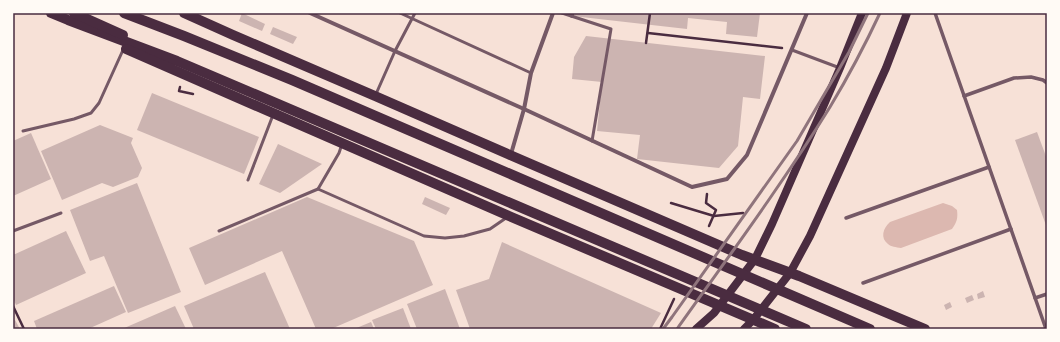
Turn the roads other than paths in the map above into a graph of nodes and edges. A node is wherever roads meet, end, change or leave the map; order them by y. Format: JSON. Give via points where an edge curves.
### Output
{"nodes":[{"id":1,"x":43,"y":13,"type":"edge"},
{"id":2,"x":51,"y":13,"type":"edge"},
{"id":3,"x":74,"y":13,"type":"edge"},
{"id":4,"x":124,"y":13,"type":"edge"},
{"id":5,"x":140,"y":13,"type":"edge"},
{"id":6,"x":184,"y":13,"type":"edge"},
{"id":7,"x":310,"y":13,"type":"edge"},
{"id":8,"x":400,"y":13,"type":"edge"},
{"id":9,"x":415,"y":13,"type":"edge"},
{"id":10,"x":553,"y":13,"type":"edge"},
{"id":11,"x":562,"y":13,"type":"edge"},
{"id":12,"x":807,"y":13,"type":"edge"},
{"id":13,"x":862,"y":13,"type":"edge"},
{"id":14,"x":907,"y":13,"type":"edge"},
{"id":15,"x":935,"y":13,"type":"edge"},
{"id":16,"x":572,"y":15,"type":"edge"},
{"id":17,"x":412,"y":18,"type":"junction"},
{"id":18,"x":184,"y":36,"type":"junction"},
{"id":19,"x":124,"y":48,"type":"junction"},
{"id":20,"x":792,"y":50,"type":"junction"},
{"id":21,"x":395,"y":51,"type":"junction"},
{"id":22,"x":177,"y":61,"type":"junction"},
{"id":23,"x":840,"y":68,"type":"junction"},
{"id":24,"x":531,"y":73,"type":"junction"},
{"id":25,"x":1047,"y":82,"type":"edge"},
{"id":26,"x":376,"y":96,"type":"junction"},
{"id":27,"x":964,"y":96,"type":"junction"},
{"id":28,"x":524,"y":109,"type":"junction"},
{"id":29,"x":274,"y":114,"type":"junction"},
{"id":30,"x":23,"y":131,"type":"dead end"},
{"id":31,"x":592,"y":141,"type":"junction"},
{"id":32,"x":342,"y":143,"type":"junction"},
{"id":33,"x":510,"y":155,"type":"junction"},
{"id":34,"x":989,"y":167,"type":"junction"},
{"id":35,"x":248,"y":180,"type":"dead end"},
{"id":36,"x":318,"y":189,"type":"junction"},
{"id":37,"x":61,"y":213,"type":"dead end"},
{"id":38,"x":509,"y":216,"type":"junction"},
{"id":39,"x":846,"y":218,"type":"dead end"},
{"id":40,"x":1011,"y":228,"type":"junction"},
{"id":41,"x":13,"y":231,"type":"edge"},
{"id":42,"x":219,"y":231,"type":"dead end"},
{"id":43,"x":755,"y":259,"type":"junction"},
{"id":44,"x":790,"y":273,"type":"junction"},
{"id":45,"x":863,"y":283,"type":"dead end"},
{"id":46,"x":1047,"y":294,"type":"edge"},
{"id":47,"x":1035,"y":298,"type":"junction"},
{"id":48,"x":720,"y":305,"type":"junction"},
{"id":49,"x":753,"y":320,"type":"junction"},
{"id":50,"x":696,"y":329,"type":"edge"},
{"id":51,"x":744,"y":329,"type":"edge"},
{"id":52,"x":775,"y":329,"type":"edge"},
{"id":53,"x":806,"y":329,"type":"edge"},
{"id":54,"x":870,"y":329,"type":"edge"},
{"id":55,"x":925,"y":329,"type":"edge"},
{"id":56,"x":1046,"y":329,"type":"edge"}],
"edges":[{"from":1,"to":19,"type":"main road"},
{"from":2,"to":22,"type":"main road"},
{"from":3,"to":22,"type":"main road"},
{"from":4,"to":18,"type":"main road"},
{"from":5,"to":18,"type":"main road"},
{"from":6,"to":26,"type":"main road"},
{"from":7,"to":21,"type":"street"},
{"from":8,"to":17,"type":"lane"},
{"from":9,"to":17,"type":"lane"},
{"from":10,"to":24,"type":"street"},
{"from":11,"to":16,"type":"lane"},
{"from":12,"to":20,"type":"street"},
{"from":13,"to":23,"type":"main road"},
{"from":14,"to":44,"type":"main road","via":[[886,68],[810,236]]},
{"from":15,"to":27,"type":"street"},
{"from":16,"to":31,"type":"lane","via":[[611,28]]},
{"from":17,"to":21,"type":"lane"},
{"from":17,"to":24,"type":"lane"},
{"from":18,"to":54,"type":"main road"},
{"from":19,"to":29,"type":"main road"},
{"from":19,"to":30,"type":"lane","via":[[99,103],[91,113]]},
{"from":20,"to":23,"type":"lane"},
{"from":20,"to":31,"type":"street","via":[[747,155],[728,179],[692,187]]},
{"from":21,"to":26,"type":"lane"},
{"from":21,"to":28,"type":"street"},
{"from":22,"to":53,"type":"main road"},
{"from":23,"to":43,"type":"main road"},
{"from":24,"to":28,"type":"street"},
{"from":25,"to":27,"type":"street","via":[[1030,77],[1014,78]]},
{"from":26,"to":33,"type":"main road"},
{"from":27,"to":34,"type":"street"},
{"from":28,"to":31,"type":"street"},
{"from":28,"to":33,"type":"street"},
{"from":29,"to":32,"type":"main road"},
{"from":29,"to":35,"type":"lane"},
{"from":32,"to":36,"type":"lane"},
{"from":32,"to":38,"type":"main road"},
{"from":33,"to":43,"type":"main road"},
{"from":34,"to":39,"type":"street"},
{"from":34,"to":40,"type":"street"},
{"from":36,"to":38,"type":"lane","via":[[424,236],[464,236],[490,228]]},
{"from":36,"to":42,"type":"lane"},
{"from":37,"to":41,"type":"lane"},
{"from":38,"to":48,"type":"main road"},
{"from":40,"to":45,"type":"street"},
{"from":40,"to":47,"type":"street"},
{"from":43,"to":44,"type":"main road"},
{"from":43,"to":48,"type":"main road"},
{"from":44,"to":49,"type":"main road"},
{"from":44,"to":55,"type":"main road"},
{"from":46,"to":47,"type":"street"},
{"from":47,"to":56,"type":"street"},
{"from":48,"to":49,"type":"main road"},
{"from":48,"to":50,"type":"main road"},
{"from":49,"to":51,"type":"main road"},
{"from":49,"to":52,"type":"main road"}]}
